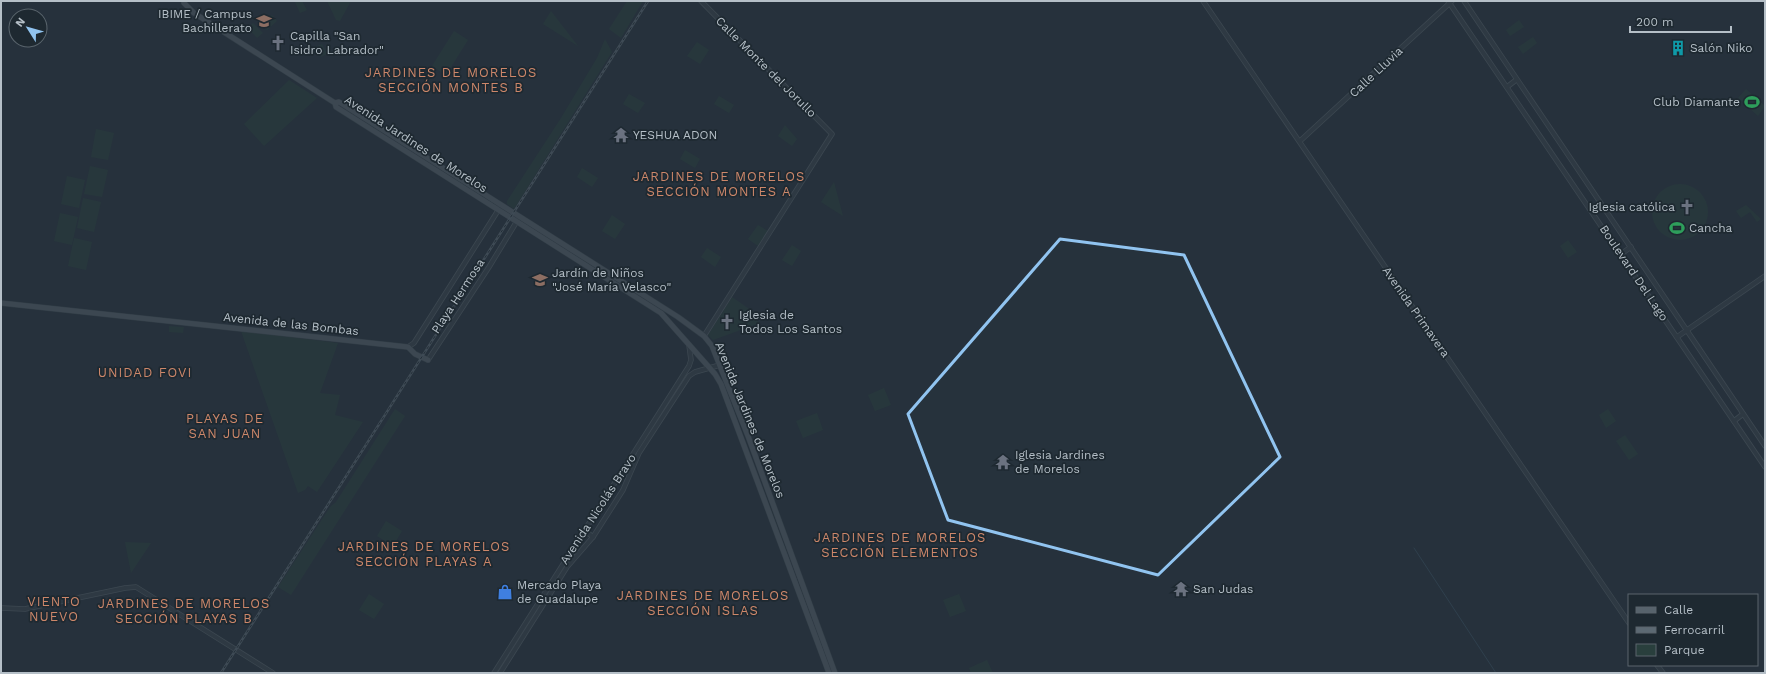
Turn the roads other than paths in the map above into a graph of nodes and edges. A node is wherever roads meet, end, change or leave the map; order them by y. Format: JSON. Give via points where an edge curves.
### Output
{"nodes":[{"id":1,"x":701,"y":1,"type":"edge"},
{"id":2,"x":1203,"y":1,"type":"edge"},
{"id":3,"x":1464,"y":1,"type":"edge"},
{"id":4,"x":185,"y":2,"type":"edge"},
{"id":5,"x":1450,"y":2,"type":"edge"},
{"id":6,"x":1516,"y":80,"type":"junction"},
{"id":7,"x":1507,"y":87,"type":"junction"},
{"id":8,"x":335,"y":103,"type":"junction"},
{"id":9,"x":1300,"y":141,"type":"junction"},
{"id":10,"x":416,"y":151,"type":"junction"},
{"id":11,"x":413,"y":156,"type":"junction"},
{"id":12,"x":500,"y":207,"type":"junction"},
{"id":13,"x":517,"y":221,"type":"junction"},
{"id":14,"x":1631,"y":247,"type":"junction"},
{"id":15,"x":569,"y":251,"type":"junction"},
{"id":16,"x":1621,"y":254,"type":"junction"},
{"id":17,"x":1765,"y":276,"type":"edge"},
{"id":18,"x":1,"y":302,"type":"edge"},
{"id":19,"x":678,"y":317,"type":"junction"},
{"id":20,"x":672,"y":325,"type":"junction"},
{"id":21,"x":1687,"y":330,"type":"junction"},
{"id":22,"x":704,"y":336,"type":"junction"},
{"id":23,"x":1677,"y":337,"type":"junction"},
{"id":24,"x":688,"y":343,"type":"junction"},
{"id":25,"x":408,"y":347,"type":"junction"},
{"id":26,"x":428,"y":360,"type":"joint"},
{"id":27,"x":720,"y":365,"type":"junction"},
{"id":28,"x":709,"y":368,"type":"junction"},
{"id":29,"x":678,"y":388,"type":"junction"},
{"id":30,"x":1743,"y":414,"type":"junction"},
{"id":31,"x":1734,"y":421,"type":"junction"},
{"id":32,"x":1765,"y":446,"type":"edge"},
{"id":33,"x":628,"y":463,"type":"junction"},
{"id":34,"x":634,"y":465,"type":"junction"},
{"id":35,"x":1765,"y":467,"type":"edge"},
{"id":36,"x":606,"y":496,"type":"junction"},
{"id":37,"x":613,"y":504,"type":"junction"},
{"id":38,"x":778,"y":526,"type":"junction"},
{"id":39,"x":584,"y":530,"type":"junction"},
{"id":40,"x":593,"y":537,"type":"junction"},
{"id":41,"x":1,"y":608,"type":"edge"},
{"id":42,"x":1628,"y":622,"type":"edge"},
{"id":43,"x":513,"y":642,"type":"junction"},
{"id":44,"x":518,"y":645,"type":"junction"},
{"id":45,"x":825,"y":655,"type":"junction"},
{"id":46,"x":273,"y":673,"type":"edge"},
{"id":47,"x":494,"y":673,"type":"edge"},
{"id":48,"x":500,"y":673,"type":"edge"},
{"id":49,"x":829,"y":673,"type":"edge"},
{"id":50,"x":835,"y":673,"type":"edge"}],
"edges":[{"from":1,"to":22,"type":"street","name":"Calle Monte del Jorullo","via":[[832,134]]},
{"from":2,"to":9,"type":"street","name":"Avenida Primavera"},
{"from":3,"to":6,"type":"street","name":"Boulevard Del Lago"},
{"from":4,"to":8,"type":"main road","via":[[194,13]]},
{"from":5,"to":7,"type":"street","name":"Boulevard Del Lago"},
{"from":5,"to":9,"type":"street","name":"Calle Lluvia"},
{"from":6,"to":7,"type":"street"},
{"from":6,"to":14,"type":"street","name":"Boulevard Del Lago"},
{"from":7,"to":16,"type":"street","name":"Boulevard Del Lago"},
{"from":8,"to":10,"type":"main road","name":"Avenida Jardines de Morelos","via":[[339,102]]},
{"from":8,"to":11,"type":"main road","name":"Avenida Jardines de Morelos"},
{"from":9,"to":42,"type":"street","name":"Avenida Primavera"},
{"from":10,"to":11,"type":"main road"},
{"from":10,"to":12,"type":"main road","name":"Avenida Jardines de Morelos"},
{"from":11,"to":12,"type":"main road","name":"Avenida Jardines de Morelos"},
{"from":12,"to":13,"type":"main road","name":"Avenida Jardines de Morelos"},
{"from":12,"to":15,"type":"main road","name":"Avenida Jardines de Morelos"},
{"from":12,"to":25,"type":"street","via":[[414,343]]},
{"from":13,"to":15,"type":"main road","name":"Avenida Jardines de Morelos"},
{"from":13,"to":26,"type":"street","name":"Playa Hermosa"},
{"from":14,"to":16,"type":"street"},
{"from":14,"to":21,"type":"street","name":"Boulevard Del Lago"},
{"from":15,"to":19,"type":"main road","name":"Avenida Jardines de Morelos"},
{"from":15,"to":20,"type":"main road","name":"Avenida Jardines de Morelos","via":[[661,313]]},
{"from":16,"to":23,"type":"street","name":"Boulevard Del Lago"},
{"from":17,"to":21,"type":"street"},
{"from":18,"to":25,"type":"main road","name":"Avenida de las Bombas"},
{"from":19,"to":20,"type":"main road"},
{"from":19,"to":22,"type":"main road","name":"Avenida Jardines de Morelos"},
{"from":20,"to":24,"type":"main road","name":"Avenida Jardines de Morelos"},
{"from":21,"to":23,"type":"street"},
{"from":21,"to":30,"type":"street","name":"Boulevard Del Lago"},
{"from":22,"to":27,"type":"main road","name":"Avenida Jardines de Morelos","via":[[712,346]]},
{"from":23,"to":31,"type":"street","name":"Boulevard Del Lago"},
{"from":24,"to":28,"type":"main road","name":"Avenida Jardines de Morelos"},
{"from":24,"to":29,"type":"street","name":"Avenida Nicolás Bravo","via":[[691,360]]},
{"from":25,"to":26,"type":"main road","name":"Playa Hermosa","via":[[415,354]]},
{"from":27,"to":28,"type":"street","name":"Avenida Nicolás Bravo"},
{"from":27,"to":38,"type":"main road","name":"Avenida Jardines de Morelos"},
{"from":28,"to":29,"type":"street","name":"Avenida Nicolás Bravo","via":[[695,372]]},
{"from":28,"to":38,"type":"main road","name":"Avenida Jardines de Morelos","via":[[721,384]]},
{"from":29,"to":33,"type":"street","name":"Avenida Nicolás Bravo"},
{"from":29,"to":34,"type":"street","name":"Avenida Nicolás Bravo"},
{"from":30,"to":31,"type":"street"},
{"from":30,"to":32,"type":"street","name":"Boulevard Del Lago"},
{"from":31,"to":35,"type":"street","name":"Boulevard Del Lago"},
{"from":33,"to":34,"type":"street"},
{"from":33,"to":36,"type":"street","name":"Avenida Nicolás Bravo"},
{"from":34,"to":37,"type":"street","name":"Avenida Nicolás Bravo","via":[[623,490]]},
{"from":36,"to":37,"type":"street"},
{"from":36,"to":39,"type":"street","name":"Avenida Nicolás Bravo"},
{"from":37,"to":40,"type":"street","name":"Avenida Nicolás Bravo"},
{"from":38,"to":45,"type":"main road","name":"Avenida Jardines de Morelos"},
{"from":39,"to":40,"type":"street"},
{"from":39,"to":43,"type":"street","name":"Avenida Nicolás Bravo"},
{"from":40,"to":44,"type":"street","name":"Avenida Nicolás Bravo","via":[[567,567]]},
{"from":41,"to":46,"type":"street","via":[[19,609],[136,587]]},
{"from":43,"to":44,"type":"street"},
{"from":43,"to":47,"type":"street","name":"Avenida Nicolás Bravo"},
{"from":44,"to":48,"type":"street","name":"Avenida Nicolás Bravo"},
{"from":45,"to":49,"type":"main road","name":"Avenida Jardines de Morelos"},
{"from":45,"to":50,"type":"main road","name":"Avenida Jardines de Morelos"}]}
